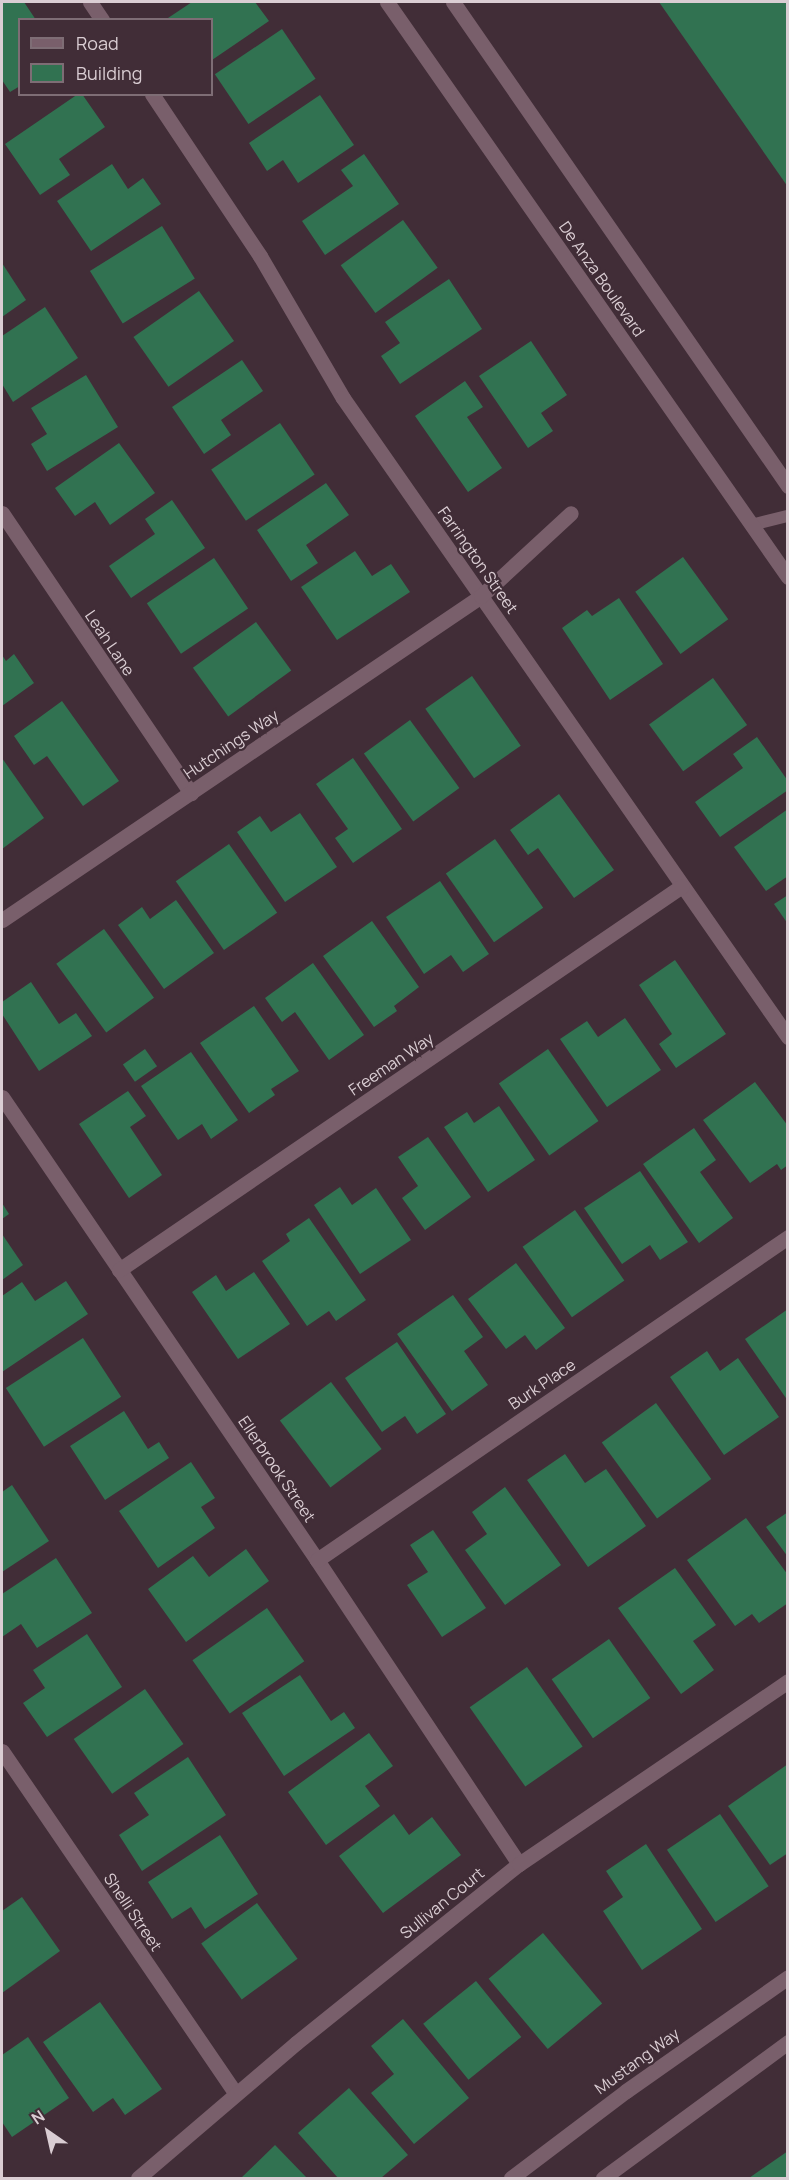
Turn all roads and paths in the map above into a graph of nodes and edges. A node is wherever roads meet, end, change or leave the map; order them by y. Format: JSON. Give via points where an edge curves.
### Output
{"nodes":[{"id":1,"x":90,"y":2,"type":"edge"},
{"id":2,"x":387,"y":2,"type":"edge"},
{"id":3,"x":453,"y":2,"type":"edge"},
{"id":4,"x":101,"y":18,"type":"edge"},
{"id":5,"x":153,"y":96,"type":"edge"},
{"id":6,"x":788,"y":486,"type":"edge"},
{"id":7,"x":2,"y":513,"type":"edge"},
{"id":8,"x":571,"y":513,"type":"dead end"},
{"id":9,"x":788,"y":516,"type":"edge"},
{"id":10,"x":751,"y":525,"type":"junction"},
{"id":11,"x":788,"y":577,"type":"edge"},
{"id":12,"x":481,"y":596,"type":"junction"},
{"id":13,"x":191,"y":793,"type":"junction"},
{"id":14,"x":682,"y":886,"type":"junction"},
{"id":15,"x":2,"y":920,"type":"edge"},
{"id":16,"x":788,"y":1037,"type":"edge"},
{"id":17,"x":2,"y":1097,"type":"edge"},
{"id":18,"x":788,"y":1237,"type":"edge"},
{"id":19,"x":119,"y":1270,"type":"junction"},
{"id":20,"x":317,"y":1560,"type":"junction"},
{"id":21,"x":788,"y":1681,"type":"edge"},
{"id":22,"x":2,"y":1751,"type":"edge"},
{"id":23,"x":519,"y":1864,"type":"junction"},
{"id":24,"x":788,"y":1977,"type":"edge"},
{"id":25,"x":788,"y":2042,"type":"edge"},
{"id":26,"x":235,"y":2093,"type":"junction"},
{"id":27,"x":138,"y":2178,"type":"edge"},
{"id":28,"x":512,"y":2178,"type":"edge"},
{"id":29,"x":603,"y":2178,"type":"edge"}],
"edges":[{"from":1,"to":4,"type":"street"},
{"from":2,"to":10,"type":"street","name":"De Anza Boulevard"},
{"from":3,"to":6,"type":"street"},
{"from":5,"to":12,"type":"street","name":"Farrington Street","via":[[260,256],[343,398]]},
{"from":7,"to":13,"type":"street","name":"Leah Lane"},
{"from":8,"to":12,"type":"street","name":"Hutchings Way"},
{"from":9,"to":10,"type":"lane"},
{"from":10,"to":11,"type":"street","name":"De Anza Boulevard"},
{"from":12,"to":13,"type":"street","name":"Hutchings Way"},
{"from":12,"to":14,"type":"street","name":"Farrington Street"},
{"from":13,"to":15,"type":"street","name":"Hutchings Way"},
{"from":14,"to":16,"type":"street","name":"Farrington Street"},
{"from":14,"to":19,"type":"street","name":"Freeman Way"},
{"from":17,"to":19,"type":"street","name":"Ellerbrook Street"},
{"from":18,"to":20,"type":"street","name":"Burk Place"},
{"from":19,"to":20,"type":"street","name":"Ellerbrook Street"},
{"from":20,"to":23,"type":"street","name":"Ellerbrook Street"},
{"from":21,"to":23,"type":"street","name":"Sullivan Court"},
{"from":22,"to":26,"type":"street","name":"Shelli Street"},
{"from":23,"to":26,"type":"street","name":"Sullivan Court"},
{"from":24,"to":28,"type":"street","name":"Mustang Way","via":[[635,2084]]},
{"from":25,"to":29,"type":"street"},
{"from":26,"to":27,"type":"street","name":"Sullivan Court"}]}
